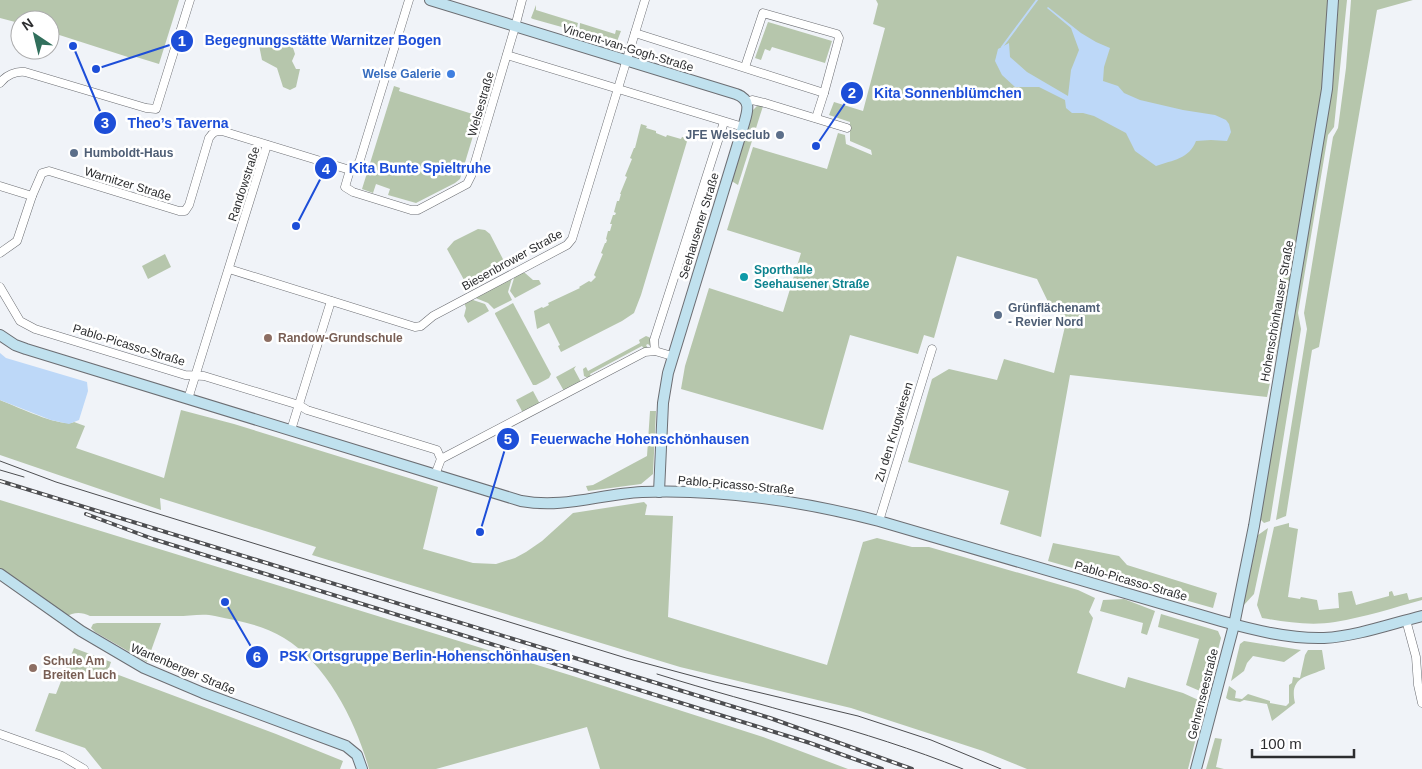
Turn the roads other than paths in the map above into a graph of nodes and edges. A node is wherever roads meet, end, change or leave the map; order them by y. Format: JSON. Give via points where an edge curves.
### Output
{"nodes":[{"id":1,"x":190,"y":0,"type":"edge"},
{"id":2,"x":409,"y":0,"type":"edge"},
{"id":3,"x":430,"y":0,"type":"edge"},
{"id":4,"x":522,"y":0,"type":"edge"},
{"id":5,"x":645,"y":0,"type":"edge"},
{"id":6,"x":1333,"y":0,"type":"edge"},
{"id":7,"x":515,"y":27,"type":"junction"},
{"id":8,"x":635,"y":33,"type":"junction"},
{"id":9,"x":507,"y":55,"type":"junction"},
{"id":10,"x":626,"y":60,"type":"junction"},
{"id":11,"x":745,"y":67,"type":"junction"},
{"id":12,"x":0,"y":83,"type":"edge"},
{"id":13,"x":617,"y":89,"type":"junction"},
{"id":14,"x":824,"y":93,"type":"junction"},
{"id":15,"x":748,"y":102,"type":"junction"},
{"id":16,"x":816,"y":118,"type":"junction"},
{"id":17,"x":724,"y":122,"type":"junction"},
{"id":18,"x":743,"y":127,"type":"junction"},
{"id":19,"x":847,"y":128,"type":"dead end"},
{"id":20,"x":266,"y":145,"type":"junction"},
{"id":21,"x":350,"y":170,"type":"junction"},
{"id":22,"x":0,"y":186,"type":"edge"},
{"id":23,"x":32,"y":196,"type":"junction"},
{"id":24,"x":0,"y":253,"type":"edge"},
{"id":25,"x":229,"y":269,"type":"junction"},
{"id":26,"x":0,"y":287,"type":"edge"},
{"id":27,"x":331,"y":301,"type":"junction"},
{"id":28,"x":0,"y":334,"type":"edge"},
{"id":29,"x":932,"y":349,"type":"dead end"},
{"id":30,"x":655,"y":351,"type":"junction"},
{"id":31,"x":672,"y":356,"type":"junction"},
{"id":32,"x":195,"y":376,"type":"junction"},
{"id":33,"x":188,"y":398,"type":"junction"},
{"id":34,"x":299,"y":405,"type":"junction"},
{"id":35,"x":291,"y":430,"type":"junction"},
{"id":36,"x":441,"y":459,"type":"junction"},
{"id":37,"x":435,"y":475,"type":"junction"},
{"id":38,"x":658,"y":492,"type":"junction"},
{"id":39,"x":879,"y":521,"type":"junction"},
{"id":40,"x":0,"y":574,"type":"edge"},
{"id":41,"x":1422,"y":616,"type":"edge"},
{"id":42,"x":1406,"y":620,"type":"junction"},
{"id":43,"x":1234,"y":625,"type":"junction"},
{"id":44,"x":1422,"y":703,"type":"edge"},
{"id":45,"x":0,"y":734,"type":"edge"},
{"id":46,"x":84,"y":769,"type":"edge"},
{"id":47,"x":362,"y":769,"type":"edge"},
{"id":48,"x":1196,"y":769,"type":"edge"}],
"edges":[{"from":1,"to":12,"type":"street","via":[[156,108],[146,108],[25,72],[8,76]]},
{"from":2,"to":21,"type":"street","via":[[359,163]]},
{"from":3,"to":7,"type":"street","name":"Vincent-van-Gogh-Straße"},
{"from":4,"to":7,"type":"street","name":"Welsestraße"},
{"from":5,"to":8,"type":"street","name":"Biesenbrower Straße"},
{"from":6,"to":43,"type":"street","name":"Hohenschönhauser Straße","via":[[1327,89],[1254,526]]},
{"from":7,"to":9,"type":"street","name":"Welsestraße"},
{"from":7,"to":10,"type":"street","name":"Vincent-van-Gogh-Straße"},
{"from":8,"to":10,"type":"street","name":"Biesenbrower Straße"},
{"from":8,"to":11,"type":"street","name":"Vincent-van-Gogh-Straße"},
{"from":9,"to":13,"type":"street"},
{"from":9,"to":21,"type":"street","name":"Welsestraße","via":[[467,184],[418,210],[411,210],[353,192],[345,186]]},
{"from":10,"to":13,"type":"street","name":"Biesenbrower Straße"},
{"from":10,"to":15,"type":"street","name":"Vincent-van-Gogh-Straße","via":[[740,95]]},
{"from":11,"to":14,"type":"street","name":"Vincent-van-Gogh-Straße"},
{"from":11,"to":14,"type":"street","via":[[762,13],[837,34],[839,38]]},
{"from":13,"to":17,"type":"street"},
{"from":13,"to":27,"type":"street","name":"Biesenbrower Straße","via":[[572,240],[433,316],[421,326]]},
{"from":14,"to":16,"type":"street"},
{"from":15,"to":16,"type":"street","name":"Vincent-van-Gogh-Straße","via":[[766,103]]},
{"from":15,"to":18,"type":"street","name":"Seehausener Straße"},
{"from":16,"to":19,"type":"street","name":"Vincent-van-Gogh-Straße"},
{"from":17,"to":18,"type":"street"},
{"from":17,"to":30,"type":"street","name":"Seehausener Straße","via":[[654,340]]},
{"from":18,"to":31,"type":"street","name":"Seehausener Straße"},
{"from":20,"to":21,"type":"street","name":"Randowstraße"},
{"from":20,"to":23,"type":"street","name":"Warnitzer Straße","via":[[222,131],[212,133],[185,211],[179,212],[49,171],[42,173]]},
{"from":20,"to":25,"type":"street","name":"Randowstraße"},
{"from":22,"to":23,"type":"street"},
{"from":23,"to":24,"type":"street","name":"Warnitzer Straße","via":[[17,241]]},
{"from":25,"to":27,"type":"street","name":"Biesenbrower Straße"},
{"from":25,"to":32,"type":"street","name":"Randowstraße"},
{"from":26,"to":32,"type":"street","name":"Pablo-Picasso-Straße","via":[[20,320],[35,329]]},
{"from":27,"to":34,"type":"street"},
{"from":28,"to":33,"type":"street","name":"Pablo-Picasso-Straße","via":[[26,349]]},
{"from":29,"to":39,"type":"street","name":"Zu den Krugwiesen"},
{"from":30,"to":31,"type":"street"},
{"from":30,"to":36,"type":"street","via":[[645,352]]},
{"from":31,"to":38,"type":"street","name":"Seehausener Straße","via":[[665,388]]},
{"from":32,"to":33,"type":"street","name":"Randowstraße"},
{"from":32,"to":34,"type":"street","name":"Pablo-Picasso-Straße"},
{"from":33,"to":35,"type":"street","name":"Pablo-Picasso-Straße"},
{"from":34,"to":35,"type":"street"},
{"from":34,"to":36,"type":"street","name":"Pablo-Picasso-Straße","via":[[437,450]]},
{"from":35,"to":37,"type":"street","name":"Pablo-Picasso-Straße"},
{"from":36,"to":37,"type":"street"},
{"from":37,"to":38,"type":"street","name":"Pablo-Picasso-Straße","via":[[515,500],[545,504]]},
{"from":38,"to":39,"type":"street","name":"Pablo-Picasso-Straße","via":[[763,498],[832,508]]},
{"from":39,"to":43,"type":"street","name":"Pablo-Picasso-Straße"},
{"from":40,"to":47,"type":"street","name":"Wartenberger Straße","via":[[58,616],[127,659],[203,693],[346,746],[356,755]]},
{"from":41,"to":42,"type":"street","name":"Pablo-Picasso-Straße"},
{"from":42,"to":43,"type":"street","name":"Pablo-Picasso-Straße","via":[[1324,638],[1288,636]]},
{"from":42,"to":44,"type":"street","via":[[1416,657]]},
{"from":43,"to":48,"type":"street","name":"Gehrenseestraße"},
{"from":45,"to":46,"type":"street","via":[[62,756]]}]}
